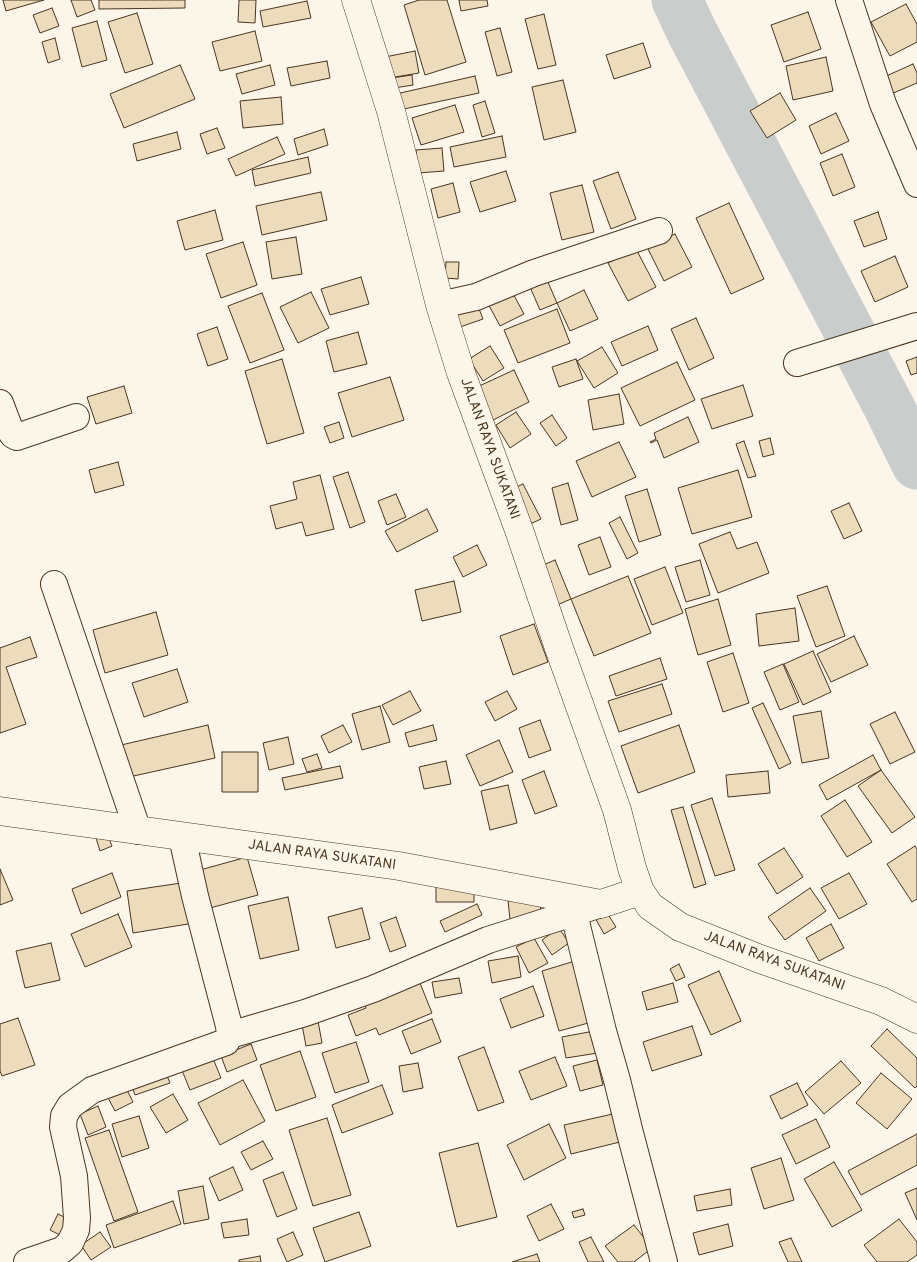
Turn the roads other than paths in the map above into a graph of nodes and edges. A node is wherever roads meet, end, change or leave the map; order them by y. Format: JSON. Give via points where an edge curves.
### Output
{"nodes":[{"id":1,"x":356,"y":0,"type":"edge"},
{"id":2,"x":849,"y":0,"type":"edge"},
{"id":3,"x":917,"y":184,"type":"edge"},
{"id":4,"x":659,"y":231,"type":"dead end"},
{"id":5,"x":440,"y":305,"type":"junction"},
{"id":6,"x":913,"y":327,"type":"edge"},
{"id":7,"x":797,"y":363,"type":"dead end"},
{"id":8,"x":0,"y":402,"type":"edge"},
{"id":9,"x":76,"y":418,"type":"dead end"},
{"id":10,"x":54,"y":584,"type":"dead end"},
{"id":11,"x":0,"y":811,"type":"edge"},
{"id":12,"x":138,"y":831,"type":"junction"},
{"id":13,"x":182,"y":837,"type":"junction"},
{"id":14,"x":640,"y":892,"type":"junction"},
{"id":15,"x":601,"y":904,"type":"junction"},
{"id":16,"x":574,"y":914,"type":"junction"},
{"id":17,"x":917,"y":1018,"type":"edge"},
{"id":18,"x":230,"y":1035,"type":"junction"},
{"id":19,"x":27,"y":1262,"type":"edge"},
{"id":20,"x":664,"y":1262,"type":"edge"}],
"edges":[{"from":1,"to":5,"type":"main road","name":"JALAN RAYA SUKATANI","via":[[391,111]]},
{"from":2,"to":3,"type":"street","via":[[883,104]]},
{"from":4,"to":5,"type":"street","via":[[476,296]]},
{"from":5,"to":14,"type":"main road","name":"JALAN RAYA SUKATANI","via":[[461,373],[617,810]]},
{"from":6,"to":7,"type":"street"},
{"from":8,"to":9,"type":"street","via":[[11,432],[17,437]]},
{"from":10,"to":12,"type":"street"},
{"from":11,"to":12,"type":"main road","name":"JALAN RAYA SUKATANI"},
{"from":12,"to":13,"type":"main road","name":"JALAN RAYA SUKATANI"},
{"from":13,"to":15,"type":"main road","name":"JALAN RAYA SUKATANI","via":[[399,866]]},
{"from":13,"to":18,"type":"street"},
{"from":14,"to":15,"type":"main road","name":"JALAN RAYA SUKATANI"},
{"from":14,"to":17,"type":"main road","name":"JALAN RAYA SUKATANI","via":[[650,906],[680,927],[881,1001]]},
{"from":15,"to":16,"type":"street"},
{"from":16,"to":18,"type":"street","via":[[488,940],[373,989],[305,1013]]},
{"from":16,"to":20,"type":"street"},
{"from":18,"to":19,"type":"street","via":[[226,1042],[92,1090],[70,1106],[62,1127],[74,1176],[76,1230],[70,1243],[62,1250]]}]}
